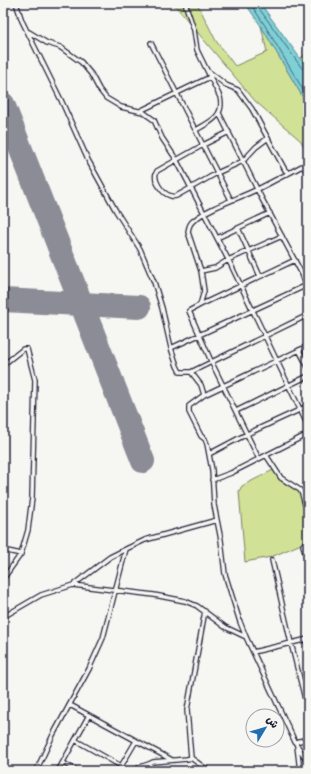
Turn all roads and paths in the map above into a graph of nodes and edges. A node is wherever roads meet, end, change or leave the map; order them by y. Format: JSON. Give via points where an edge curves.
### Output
{"nodes":[{"id":1,"x":16,"y":3,"type":"edge"},
{"id":2,"x":185,"y":3,"type":"edge"},
{"id":3,"x":28,"y":31,"type":"junction"},
{"id":4,"x":151,"y":43,"type":"dead end"},
{"id":5,"x":208,"y":71,"type":"junction"},
{"id":6,"x":210,"y":77,"type":"junction"},
{"id":7,"x":177,"y":94,"type":"junction"},
{"id":8,"x":140,"y":111,"type":"junction"},
{"id":9,"x":219,"y":112,"type":"junction"},
{"id":10,"x":196,"y":130,"type":"junction"},
{"id":11,"x":229,"y":132,"type":"junction"},
{"id":12,"x":268,"y":138,"type":"junction"},
{"id":13,"x":203,"y":145,"type":"junction"},
{"id":14,"x":176,"y":159,"type":"junction"},
{"id":15,"x":243,"y":161,"type":"junction"},
{"id":16,"x":308,"y":172,"type":"edge"},
{"id":17,"x":217,"y":173,"type":"junction"},
{"id":18,"x":289,"y":173,"type":"junction"},
{"id":19,"x":191,"y":188,"type":"junction"},
{"id":20,"x":258,"y":189,"type":"junction"},
{"id":21,"x":231,"y":200,"type":"junction"},
{"id":22,"x":270,"y":213,"type":"junction"},
{"id":23,"x":205,"y":214,"type":"junction"},
{"id":24,"x":238,"y":228,"type":"junction"},
{"id":25,"x":282,"y":236,"type":"junction"},
{"id":26,"x":217,"y":238,"type":"junction"},
{"id":27,"x":249,"y":252,"type":"junction"},
{"id":28,"x":228,"y":260,"type":"junction"},
{"id":29,"x":294,"y":260,"type":"junction"},
{"id":30,"x":201,"y":271,"type":"junction"},
{"id":31,"x":260,"y":276,"type":"junction"},
{"id":32,"x":240,"y":286,"type":"junction"},
{"id":33,"x":306,"y":286,"type":"junction"},
{"id":34,"x":308,"y":291,"type":"edge"},
{"id":35,"x":200,"y":305,"type":"junction"},
{"id":36,"x":252,"y":311,"type":"junction"},
{"id":37,"x":308,"y":315,"type":"edge"},
{"id":38,"x":200,"y":334,"type":"junction"},
{"id":39,"x":264,"y":336,"type":"junction"},
{"id":40,"x":308,"y":346,"type":"edge"},
{"id":41,"x":171,"y":348,"type":"junction"},
{"id":42,"x":299,"y":350,"type":"junction"},
{"id":43,"x":276,"y":360,"type":"junction"},
{"id":44,"x":211,"y":361,"type":"junction"},
{"id":45,"x":3,"y":365,"type":"edge"},
{"id":46,"x":308,"y":367,"type":"edge"},
{"id":47,"x":191,"y":372,"type":"junction"},
{"id":48,"x":308,"y":376,"type":"edge"},
{"id":49,"x":224,"y":386,"type":"junction"},
{"id":50,"x":288,"y":386,"type":"junction"},
{"id":51,"x":204,"y":395,"type":"junction"},
{"id":52,"x":308,"y":406,"type":"edge"},
{"id":53,"x":300,"y":410,"type":"junction"},
{"id":54,"x":236,"y":411,"type":"junction"},
{"id":55,"x":308,"y":426,"type":"edge"},
{"id":56,"x":247,"y":434,"type":"junction"},
{"id":57,"x":308,"y":434,"type":"edge"},
{"id":58,"x":209,"y":454,"type":"junction"},
{"id":59,"x":266,"y":455,"type":"junction"},
{"id":60,"x":259,"y":459,"type":"junction"},
{"id":61,"x":212,"y":480,"type":"junction"},
{"id":62,"x":308,"y":515,"type":"edge"},
{"id":63,"x":217,"y":520,"type":"junction"},
{"id":64,"x":308,"y":542,"type":"edge"},
{"id":65,"x":126,"y":549,"type":"junction"},
{"id":66,"x":3,"y":550,"type":"edge"},
{"id":67,"x":21,"y":554,"type":"junction"},
{"id":68,"x":272,"y":560,"type":"dead end"},
{"id":69,"x":308,"y":565,"type":"edge"},
{"id":70,"x":3,"y":579,"type":"edge"},
{"id":71,"x":73,"y":585,"type":"junction"},
{"id":72,"x":116,"y":590,"type":"junction"},
{"id":73,"x":205,"y":612,"type":"junction"},
{"id":74,"x":3,"y":617,"type":"edge"},
{"id":75,"x":246,"y":637,"type":"junction"},
{"id":76,"x":308,"y":639,"type":"edge"},
{"id":77,"x":291,"y":643,"type":"junction"},
{"id":78,"x":253,"y":652,"type":"junction"},
{"id":79,"x":70,"y":705,"type":"junction"},
{"id":80,"x":308,"y":711,"type":"edge"},
{"id":81,"x":89,"y":716,"type":"junction"},
{"id":82,"x":308,"y":739,"type":"edge"},
{"id":83,"x":75,"y":740,"type":"junction"},
{"id":84,"x":136,"y":741,"type":"junction"},
{"id":85,"x":296,"y":743,"type":"junction"},
{"id":86,"x":191,"y":758,"type":"junction"},
{"id":87,"x":172,"y":760,"type":"junction"},
{"id":88,"x":308,"y":762,"type":"edge"},
{"id":89,"x":63,"y":763,"type":"junction"},
{"id":90,"x":3,"y":765,"type":"edge"},
{"id":91,"x":150,"y":765,"type":"junction"},
{"id":92,"x":121,"y":766,"type":"junction"},
{"id":93,"x":5,"y":771,"type":"edge"},
{"id":94,"x":36,"y":771,"type":"edge"},
{"id":95,"x":58,"y":771,"type":"edge"},
{"id":96,"x":78,"y":771,"type":"edge"},
{"id":97,"x":120,"y":771,"type":"edge"},
{"id":98,"x":134,"y":771,"type":"edge"},
{"id":99,"x":149,"y":771,"type":"edge"},
{"id":100,"x":209,"y":771,"type":"edge"},
{"id":101,"x":300,"y":771,"type":"edge"}],
"edges":[{"from":1,"to":3,"type":"street"},
{"from":2,"to":5,"type":"street","via":[[194,30],[197,50]]},
{"from":3,"to":8,"type":"street","via":[[47,43],[60,47],[81,62],[106,98],[122,107]]},
{"from":3,"to":41,"type":"street","via":[[88,160],[140,249],[154,282]]},
{"from":4,"to":7,"type":"street"},
{"from":5,"to":6,"type":"street"},
{"from":5,"to":12,"type":"street","via":[[226,85],[238,90],[256,115]]},
{"from":6,"to":7,"type":"street"},
{"from":6,"to":9,"type":"street","via":[[222,104]]},
{"from":7,"to":8,"type":"street"},
{"from":7,"to":10,"type":"street"},
{"from":8,"to":14,"type":"street","via":[[154,120]]},
{"from":9,"to":10,"type":"street","via":[[213,120]]},
{"from":9,"to":11,"type":"street"},
{"from":10,"to":13,"type":"street"},
{"from":11,"to":13,"type":"street"},
{"from":11,"to":15,"type":"street"},
{"from":12,"to":15,"type":"street"},
{"from":12,"to":18,"type":"street","via":[[277,157]]},
{"from":13,"to":14,"type":"street"},
{"from":13,"to":17,"type":"street"},
{"from":14,"to":19,"type":"street"},
{"from":14,"to":19,"type":"street","via":[[157,171],[155,174],[158,185],[175,197]]},
{"from":15,"to":17,"type":"street"},
{"from":15,"to":20,"type":"street"},
{"from":16,"to":18,"type":"street","via":[[302,166]]},
{"from":17,"to":19,"type":"street"},
{"from":17,"to":21,"type":"street"},
{"from":18,"to":20,"type":"street"},
{"from":19,"to":23,"type":"street"},
{"from":20,"to":21,"type":"street"},
{"from":20,"to":22,"type":"street"},
{"from":21,"to":23,"type":"street"},
{"from":22,"to":24,"type":"street"},
{"from":22,"to":25,"type":"street"},
{"from":23,"to":26,"type":"street"},
{"from":23,"to":30,"type":"street","via":[[189,225],[188,232]]},
{"from":24,"to":26,"type":"street"},
{"from":24,"to":27,"type":"street"},
{"from":25,"to":27,"type":"street"},
{"from":25,"to":29,"type":"street"},
{"from":26,"to":28,"type":"street"},
{"from":27,"to":28,"type":"street"},
{"from":27,"to":31,"type":"street"},
{"from":28,"to":30,"type":"street","via":[[215,268]]},
{"from":28,"to":32,"type":"street"},
{"from":29,"to":31,"type":"street"},
{"from":29,"to":33,"type":"street"},
{"from":30,"to":35,"type":"street","via":[[204,291]]},
{"from":31,"to":32,"type":"street"},
{"from":32,"to":35,"type":"street"},
{"from":32,"to":36,"type":"street"},
{"from":33,"to":34,"type":"street"},
{"from":33,"to":36,"type":"street"},
{"from":35,"to":38,"type":"street","via":[[189,311]]},
{"from":36,"to":38,"type":"street"},
{"from":36,"to":39,"type":"street"},
{"from":37,"to":39,"type":"street"},
{"from":38,"to":41,"type":"street"},
{"from":38,"to":44,"type":"street"},
{"from":39,"to":43,"type":"street"},
{"from":39,"to":44,"type":"street"},
{"from":40,"to":42,"type":"street"},
{"from":41,"to":47,"type":"street","via":[[180,372]]},
{"from":42,"to":43,"type":"street"},
{"from":42,"to":46,"type":"street"},
{"from":43,"to":49,"type":"street"},
{"from":43,"to":50,"type":"street"},
{"from":44,"to":47,"type":"street"},
{"from":44,"to":49,"type":"street"},
{"from":45,"to":67,"type":"street","via":[[23,349],[27,349],[35,380],[32,498],[28,530]]},
{"from":47,"to":51,"type":"street"},
{"from":48,"to":50,"type":"street"},
{"from":49,"to":51,"type":"street"},
{"from":49,"to":54,"type":"street"},
{"from":50,"to":53,"type":"street"},
{"from":50,"to":54,"type":"street"},
{"from":51,"to":58,"type":"street","via":[[189,406],[189,412],[200,436],[206,439]]},
{"from":52,"to":53,"type":"street"},
{"from":53,"to":55,"type":"street"},
{"from":53,"to":56,"type":"street"},
{"from":54,"to":56,"type":"street"},
{"from":56,"to":58,"type":"street"},
{"from":56,"to":60,"type":"street"},
{"from":57,"to":59,"type":"street"},
{"from":58,"to":61,"type":"street"},
{"from":59,"to":60,"type":"street"},
{"from":59,"to":62,"type":"street","via":[[281,478],[300,490]]},
{"from":60,"to":61,"type":"street"},
{"from":61,"to":63,"type":"street"},
{"from":63,"to":65,"type":"street","via":[[145,540]]},
{"from":63,"to":75,"type":"street","via":[[225,574]]},
{"from":64,"to":69,"type":"street","via":[[303,546]]},
{"from":65,"to":71,"type":"street","via":[[110,557]]},
{"from":65,"to":72,"type":"street"},
{"from":66,"to":67,"type":"street"},
{"from":67,"to":70,"type":"street"},
{"from":68,"to":77,"type":"street"},
{"from":71,"to":72,"type":"street"},
{"from":71,"to":74,"type":"street","via":[[40,595]]},
{"from":72,"to":73,"type":"street","via":[[185,601]]},
{"from":72,"to":79,"type":"street","via":[[103,638]]},
{"from":73,"to":75,"type":"street"},
{"from":73,"to":86,"type":"street","via":[[186,710]]},
{"from":75,"to":78,"type":"street"},
{"from":76,"to":77,"type":"street"},
{"from":77,"to":78,"type":"street"},
{"from":77,"to":80,"type":"street"},
{"from":78,"to":85,"type":"street"},
{"from":79,"to":81,"type":"street"},
{"from":79,"to":94,"type":"street"},
{"from":81,"to":83,"type":"street"},
{"from":81,"to":84,"type":"street"},
{"from":82,"to":85,"type":"street"},
{"from":83,"to":89,"type":"street"},
{"from":83,"to":92,"type":"street"},
{"from":84,"to":87,"type":"street"},
{"from":84,"to":92,"type":"street"},
{"from":85,"to":88,"type":"street"},
{"from":85,"to":101,"type":"street"},
{"from":86,"to":87,"type":"street"},
{"from":86,"to":100,"type":"street"},
{"from":87,"to":91,"type":"street","via":[[153,762]]},
{"from":89,"to":95,"type":"street"},
{"from":89,"to":96,"type":"street"},
{"from":90,"to":93,"type":"street"},
{"from":91,"to":98,"type":"street","via":[[143,765]]},
{"from":91,"to":99,"type":"street"},
{"from":92,"to":97,"type":"street"}]}
